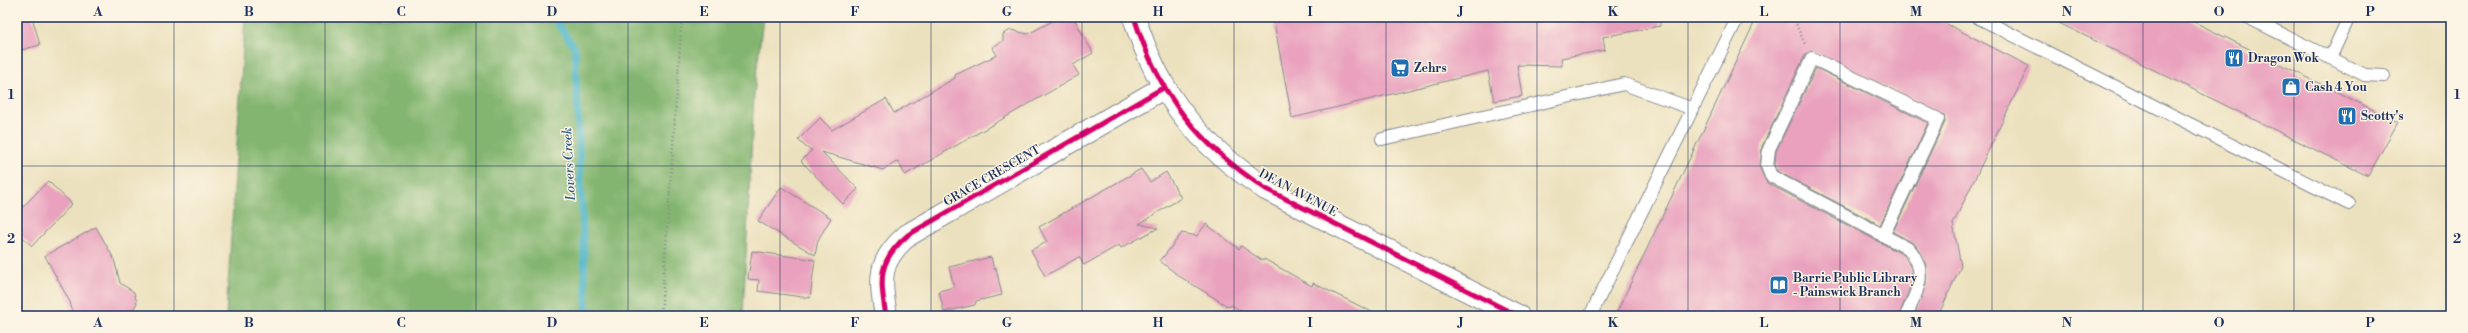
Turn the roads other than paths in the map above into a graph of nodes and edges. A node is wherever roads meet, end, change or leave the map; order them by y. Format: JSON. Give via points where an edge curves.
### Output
{"nodes":[{"id":1,"x":1134,"y":17,"type":"edge"},
{"id":2,"x":1738,"y":17,"type":"edge"},
{"id":3,"x":1977,"y":17,"type":"edge"},
{"id":4,"x":2247,"y":17,"type":"edge"},
{"id":5,"x":2349,"y":17,"type":"edge"},
{"id":6,"x":2330,"y":58,"type":"junction"},
{"id":7,"x":2384,"y":76,"type":"dead end"},
{"id":8,"x":1164,"y":88,"type":"junction"},
{"id":9,"x":1693,"y":109,"type":"junction"},
{"id":10,"x":1382,"y":139,"type":"dead end"},
{"id":11,"x":2349,"y":204,"type":"dead end"},
{"id":12,"x":1883,"y":236,"type":"junction"},
{"id":13,"x":886,"y":316,"type":"edge"},
{"id":14,"x":1518,"y":316,"type":"edge"},
{"id":15,"x":1590,"y":316,"type":"edge"},
{"id":16,"x":1906,"y":316,"type":"edge"}],
"edges":[{"from":1,"to":8,"type":"street","name":"DEAN AVENUE","via":[[1149,61]]},
{"from":2,"to":9,"type":"lane"},
{"from":3,"to":11,"type":"lane"},
{"from":4,"to":6,"type":"lane"},
{"from":5,"to":6,"type":"lane"},
{"from":6,"to":7,"type":"lane","via":[[2365,75]]},
{"from":8,"to":13,"type":"street","name":"GRACE CRESCENT","via":[[908,235],[892,248],[884,265],[881,285]]},
{"from":8,"to":14,"type":"street","name":"DEAN AVENUE","via":[[1213,149],[1240,172],[1266,189]]},
{"from":9,"to":10,"type":"lane","via":[[1624,84]]},
{"from":9,"to":15,"type":"lane"},
{"from":12,"to":12,"type":"lane","via":[[1771,176],[1767,166],[1769,149],[1812,58],[1938,119]]},
{"from":12,"to":16,"type":"lane","via":[[1909,249],[1918,260],[1918,288]]}]}
